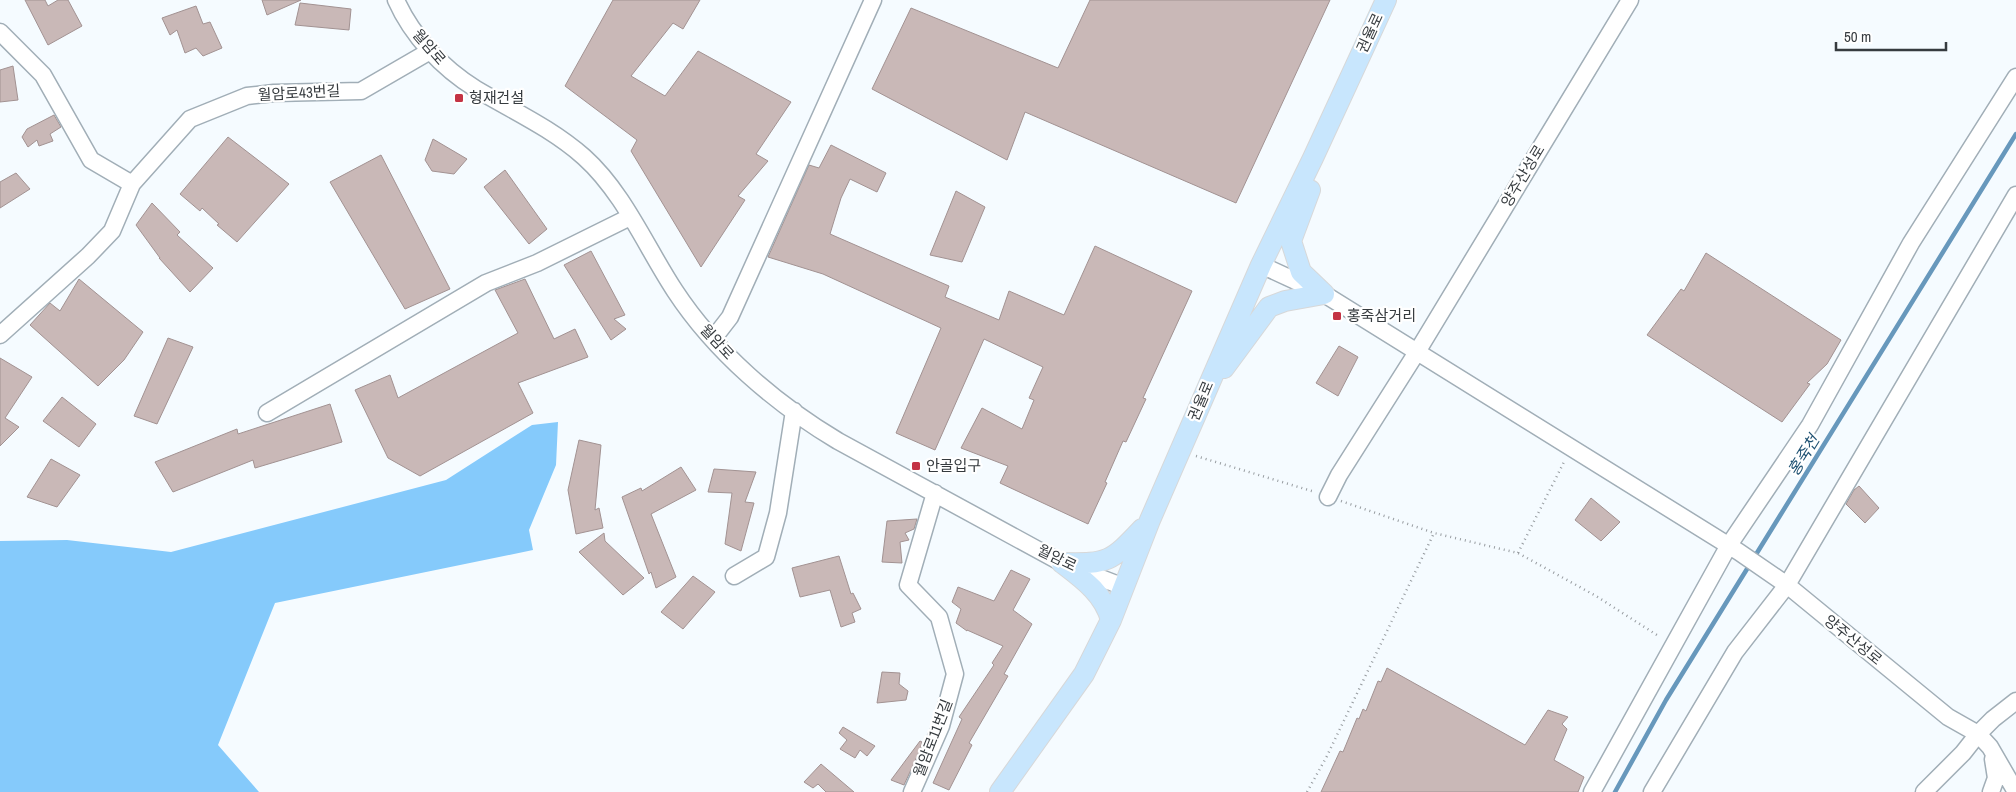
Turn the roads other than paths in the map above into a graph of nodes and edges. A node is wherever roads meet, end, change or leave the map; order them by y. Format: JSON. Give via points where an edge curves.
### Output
{"nodes":[{"id":1,"x":396,"y":0,"type":"edge"},
{"id":2,"x":873,"y":0,"type":"edge"},
{"id":3,"x":1386,"y":0,"type":"edge"},
{"id":4,"x":1630,"y":0,"type":"edge"},
{"id":5,"x":0,"y":32,"type":"edge"},
{"id":6,"x":430,"y":51,"type":"junction"},
{"id":7,"x":2016,"y":76,"type":"edge"},
{"id":8,"x":1313,"y":158,"type":"junction"},
{"id":9,"x":132,"y":184,"type":"junction"},
{"id":10,"x":2016,"y":196,"type":"edge"},
{"id":11,"x":630,"y":217,"type":"junction"},
{"id":12,"x":1260,"y":265,"type":"junction"},
{"id":13,"x":1324,"y":294,"type":"junction"},
{"id":14,"x":0,"y":335,"type":"edge"},
{"id":15,"x":714,"y":340,"type":"junction"},
{"id":16,"x":1417,"y":352,"type":"junction"},
{"id":17,"x":1206,"y":391,"type":"junction"},
{"id":18,"x":794,"y":411,"type":"junction"},
{"id":19,"x":267,"y":412,"type":"dead end"},
{"id":20,"x":935,"y":493,"type":"junction"},
{"id":21,"x":1328,"y":497,"type":"road end"},
{"id":22,"x":1150,"y":520,"type":"junction"},
{"id":23,"x":1734,"y":548,"type":"junction"},
{"id":24,"x":1062,"y":563,"type":"junction"},
{"id":25,"x":734,"y":576,"type":"dead end"},
{"id":26,"x":1787,"y":585,"type":"junction"},
{"id":27,"x":1124,"y":587,"type":"junction"},
{"id":28,"x":1111,"y":620,"type":"junction"},
{"id":29,"x":2016,"y":701,"type":"edge"},
{"id":30,"x":1978,"y":734,"type":"junction"},
{"id":31,"x":1990,"y":747,"type":"junction"},
{"id":32,"x":912,"y":792,"type":"edge"},
{"id":33,"x":1000,"y":792,"type":"edge"},
{"id":34,"x":1592,"y":792,"type":"edge"},
{"id":35,"x":1652,"y":792,"type":"edge"},
{"id":36,"x":1924,"y":792,"type":"edge"},
{"id":37,"x":1991,"y":792,"type":"edge"},
{"id":38,"x":2016,"y":792,"type":"edge"}],
"edges":[{"from":1,"to":6,"type":"street","name":"월암로"},
{"from":2,"to":15,"type":"street","via":[[730,317]]},
{"from":3,"to":8,"type":"main road","name":"권율로"},
{"from":4,"to":16,"type":"street","name":"양주산성로"},
{"from":5,"to":9,"type":"street","via":[[44,75],[91,160]]},
{"from":6,"to":9,"type":"street","name":"월암로43번길","via":[[361,90],[247,96],[190,118]]},
{"from":6,"to":11,"type":"street","name":"월암로","via":[[476,89],[567,143],[601,175]]},
{"from":7,"to":23,"type":"street","via":[[1911,243],[1810,425]]},
{"from":8,"to":12,"type":"main road","name":"권율로"},
{"from":8,"to":13,"type":"main road","via":[[1311,186],[1292,241],[1301,272]]},
{"from":9,"to":14,"type":"street","name":"월암로43번길","via":[[112,231]]},
{"from":10,"to":26,"type":"street"},
{"from":11,"to":15,"type":"street","name":"월암로","via":[[676,292]]},
{"from":11,"to":19,"type":"street","via":[[537,263],[486,283]]},
{"from":12,"to":13,"type":"street","name":"양주산성로"},
{"from":12,"to":17,"type":"main road","name":"권율로"},
{"from":13,"to":16,"type":"street","name":"양주산성로"},
{"from":13,"to":17,"type":"main road","via":[[1269,307]]},
{"from":15,"to":18,"type":"street","name":"월암로","via":[[756,381]]},
{"from":16,"to":21,"type":"street"},
{"from":16,"to":23,"type":"street","name":"양주산성로"},
{"from":17,"to":22,"type":"main road","name":"권율로"},
{"from":18,"to":20,"type":"street","name":"월암로","via":[[812,426]]},
{"from":18,"to":25,"type":"street","via":[[778,513],[766,557]]},
{"from":20,"to":24,"type":"street","name":"월암로"},
{"from":20,"to":32,"type":"street","name":"월암로11번길","via":[[908,585],[940,617],[955,674],[941,726]]},
{"from":22,"to":24,"type":"main road","via":[[1109,560],[1089,564]]},
{"from":22,"to":27,"type":"main road","name":"권율로"},
{"from":23,"to":26,"type":"street","name":"양주산성로"},
{"from":23,"to":34,"type":"street","via":[[1674,645]]},
{"from":24,"to":27,"type":"street","name":"월암로"},
{"from":24,"to":28,"type":"main road","via":[[1097,592]]},
{"from":26,"to":30,"type":"street","name":"양주산성로","via":[[1948,717]]},
{"from":26,"to":35,"type":"street","via":[[1734,652]]},
{"from":27,"to":28,"type":"main road","name":"권율로"},
{"from":28,"to":33,"type":"main road","name":"권율로","via":[[1084,674]]},
{"from":29,"to":30,"type":"street"},
{"from":30,"to":31,"type":"street","name":"양주산성로"},
{"from":30,"to":36,"type":"street"},
{"from":31,"to":37,"type":"street","via":[[1996,778]]},
{"from":31,"to":38,"type":"street","name":"양주산성로"}]}
